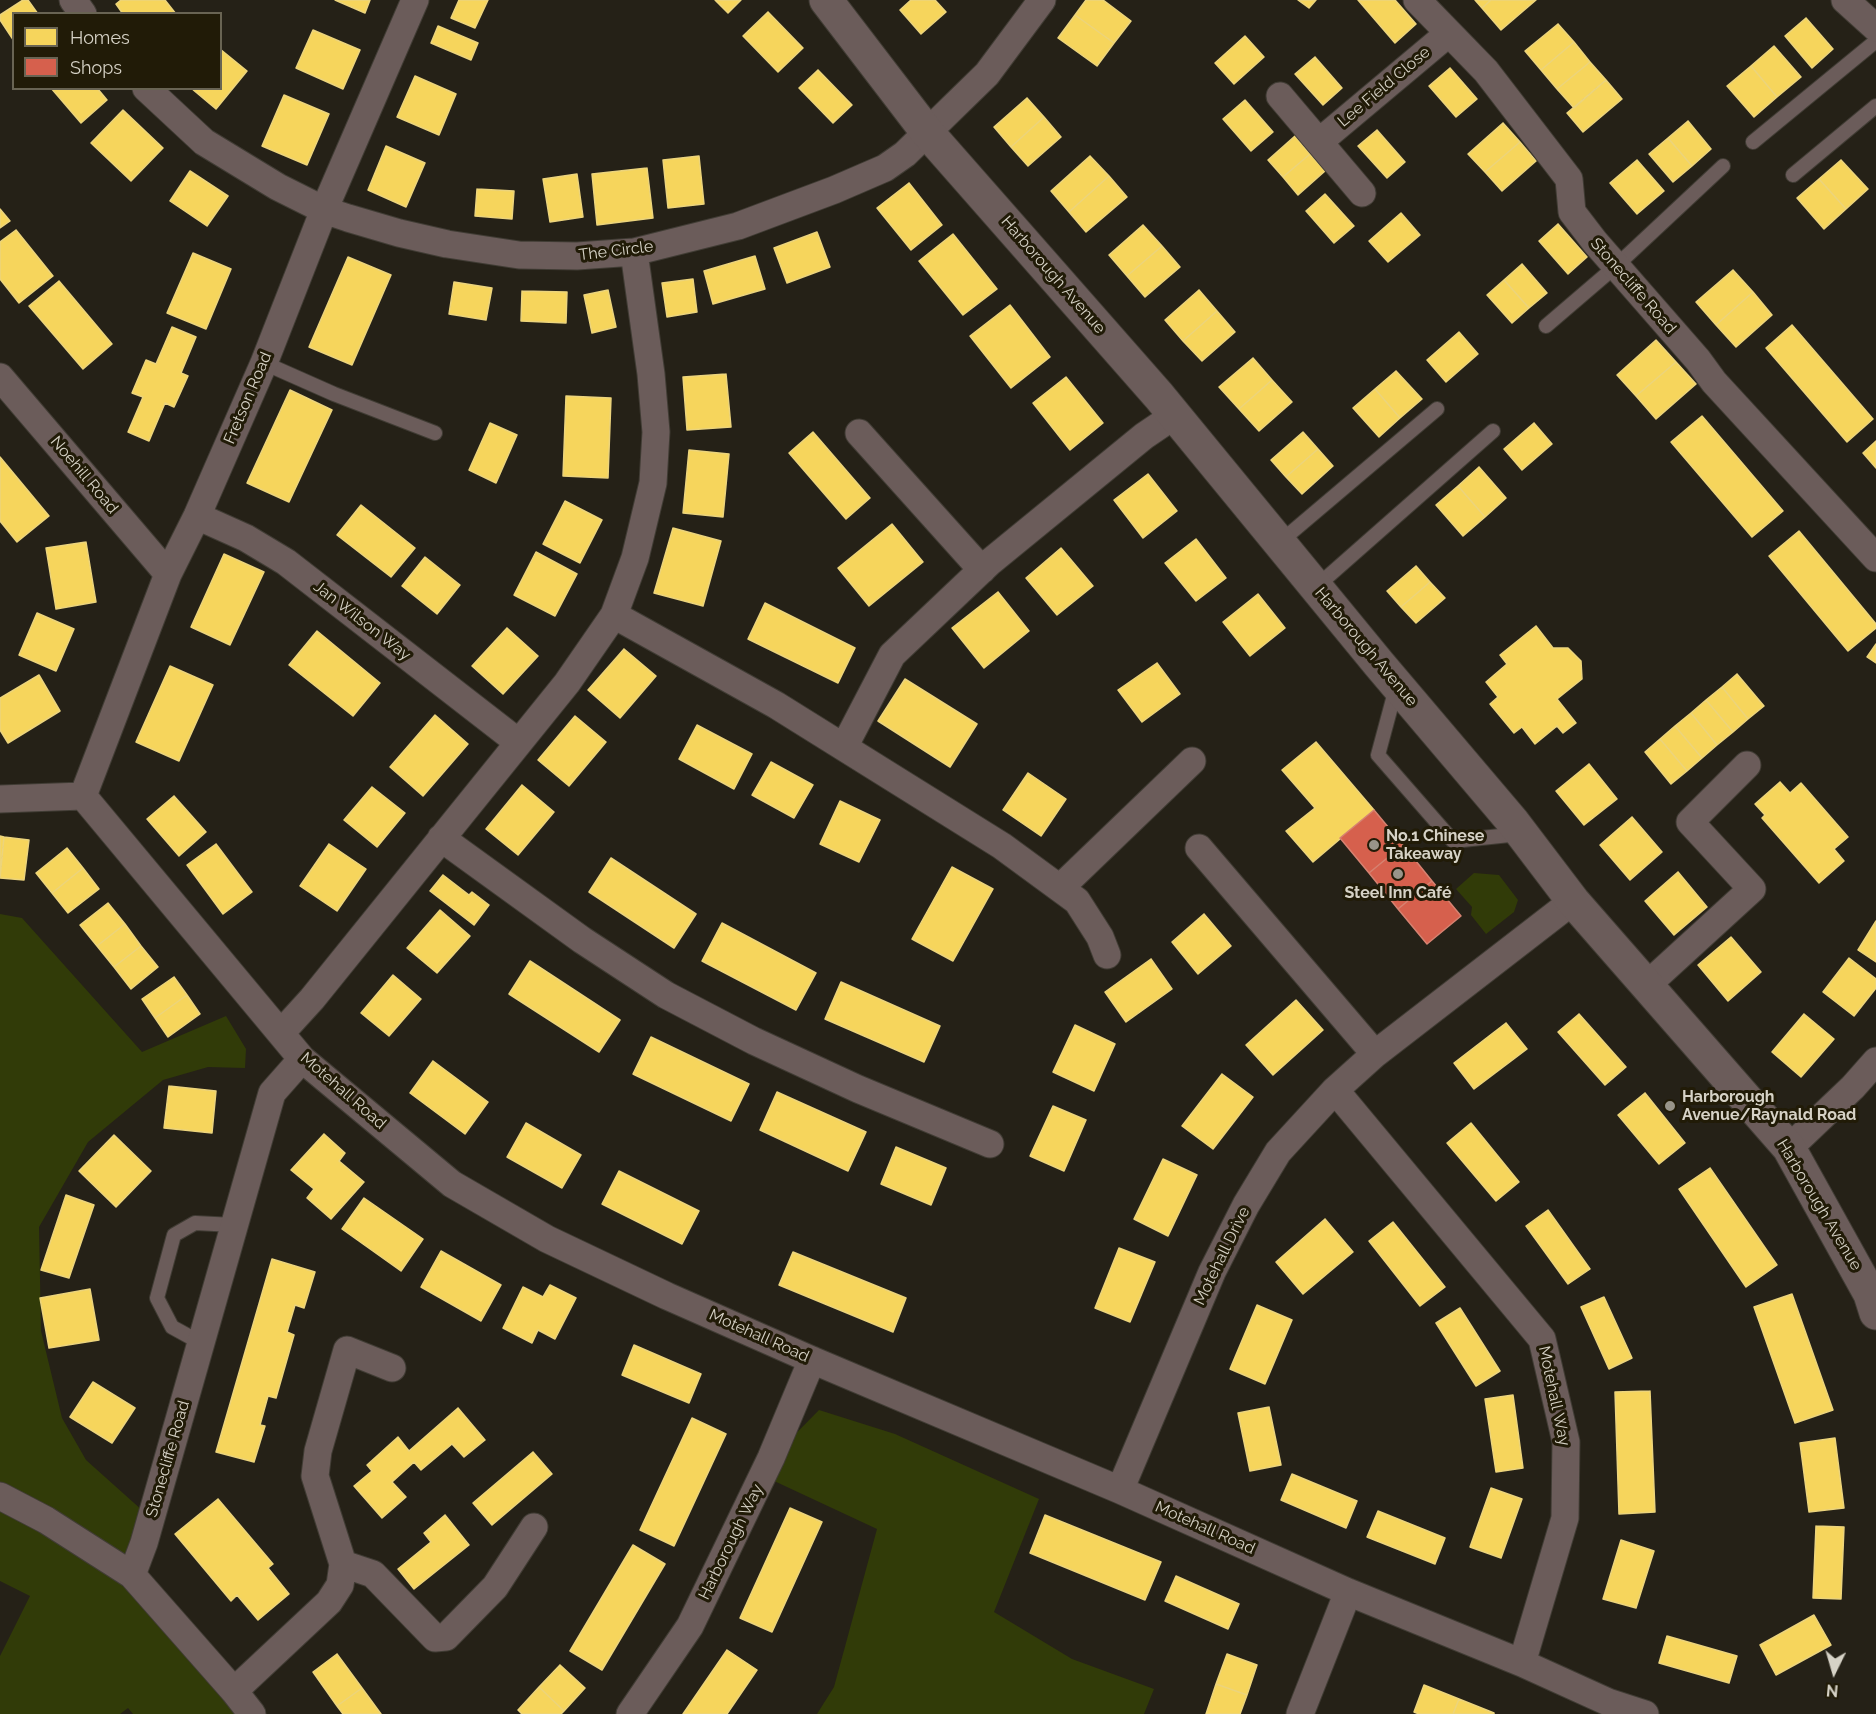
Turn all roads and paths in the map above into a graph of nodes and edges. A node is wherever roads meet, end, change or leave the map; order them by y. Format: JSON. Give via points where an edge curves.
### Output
{"nodes":[{"id":1,"x":415,"y":0,"type":"edge"},
{"id":2,"x":826,"y":0,"type":"edge"},
{"id":3,"x":1042,"y":0,"type":"edge"},
{"id":4,"x":1417,"y":0,"type":"edge"},
{"id":5,"x":1845,"y":0,"type":"edge"},
{"id":6,"x":1876,"y":28,"type":"edge"},
{"id":7,"x":1449,"y":33,"type":"junction"},
{"id":8,"x":1876,"y":41,"type":"edge"},
{"id":9,"x":148,"y":90,"type":"edge"},
{"id":10,"x":1280,"y":96,"type":"dead end"},
{"id":11,"x":1876,"y":106,"type":"edge"},
{"id":12,"x":927,"y":132,"type":"junction"},
{"id":13,"x":1319,"y":142,"type":"junction"},
{"id":14,"x":1753,"y":142,"type":"dead end"},
{"id":15,"x":1723,"y":166,"type":"dead end"},
{"id":16,"x":1793,"y":175,"type":"dead end"},
{"id":17,"x":1362,"y":193,"type":"dead end"},
{"id":18,"x":324,"y":210,"type":"junction"},
{"id":19,"x":634,"y":252,"type":"junction"},
{"id":20,"x":1616,"y":266,"type":"junction"},
{"id":21,"x":1546,"y":326,"type":"dead end"},
{"id":22,"x":264,"y":363,"type":"junction"},
{"id":23,"x":0,"y":377,"type":"edge"},
{"id":24,"x":1437,"y":409,"type":"dead end"},
{"id":25,"x":1175,"y":415,"type":"junction"},
{"id":26,"x":1493,"y":431,"type":"dead end"},
{"id":27,"x":435,"y":433,"type":"dead end"},
{"id":28,"x":859,"y":433,"type":"dead end"},
{"id":29,"x":196,"y":516,"type":"junction"},
{"id":30,"x":1280,"y":542,"type":"junction"},
{"id":31,"x":1876,"y":558,"type":"edge"},
{"id":32,"x":982,"y":570,"type":"junction"},
{"id":33,"x":168,"y":574,"type":"junction"},
{"id":34,"x":1316,"y":587,"type":"junction"},
{"id":35,"x":614,"y":615,"type":"junction"},
{"id":36,"x":1397,"y":685,"type":"junction"},
{"id":37,"x":518,"y":742,"type":"junction"},
{"id":38,"x":844,"y":747,"type":"junction"},
{"id":39,"x":1192,"y":761,"type":"dead end"},
{"id":40,"x":1748,"y":765,"type":"dead end"},
{"id":41,"x":83,"y":796,"type":"junction"},
{"id":42,"x":0,"y":799,"type":"edge"},
{"id":43,"x":1522,"y":834,"type":"junction"},
{"id":44,"x":441,"y":838,"type":"junction"},
{"id":45,"x":1200,"y":848,"type":"dead end"},
{"id":46,"x":1060,"y":888,"type":"junction"},
{"id":47,"x":1573,"y":901,"type":"junction"},
{"id":48,"x":1107,"y":955,"type":"dead end"},
{"id":49,"x":1647,"y":985,"type":"junction"},
{"id":50,"x":281,"y":1033,"type":"junction"},
{"id":51,"x":1375,"y":1054,"type":"junction"},
{"id":52,"x":302,"y":1059,"type":"junction"},
{"id":53,"x":1876,"y":1061,"type":"edge"},
{"id":54,"x":1335,"y":1090,"type":"junction"},
{"id":55,"x":990,"y":1144,"type":"dead end"},
{"id":56,"x":1789,"y":1148,"type":"junction"},
{"id":57,"x":234,"y":1225,"type":"junction"},
{"id":58,"x":1876,"y":1313,"type":"edge"},
{"id":59,"x":201,"y":1343,"type":"junction"},
{"id":60,"x":812,"y":1360,"type":"junction"},
{"id":61,"x":392,"y":1368,"type":"dead end"},
{"id":62,"x":1120,"y":1490,"type":"junction"},
{"id":63,"x":0,"y":1496,"type":"edge"},
{"id":64,"x":534,"y":1527,"type":"dead end"},
{"id":65,"x":343,"y":1564,"type":"junction"},
{"id":66,"x":132,"y":1575,"type":"junction"},
{"id":67,"x":1348,"y":1592,"type":"junction"},
{"id":68,"x":1522,"y":1663,"type":"junction"},
{"id":69,"x":234,"y":1691,"type":"junction"},
{"id":70,"x":1606,"y":1708,"type":"edge"},
{"id":71,"x":252,"y":1714,"type":"edge"},
{"id":72,"x":630,"y":1714,"type":"edge"},
{"id":73,"x":1300,"y":1714,"type":"edge"},
{"id":74,"x":1645,"y":1714,"type":"edge"}],
"edges":[{"from":1,"to":18,"type":"street","name":"Fretson Road"},
{"from":2,"to":12,"type":"street","name":"Harborough Avenue"},
{"from":3,"to":12,"type":"street","name":"The Circle","via":[[987,74]]},
{"from":4,"to":7,"type":"street","name":"Stonecliffe Road"},
{"from":5,"to":6,"type":"street"},
{"from":7,"to":13,"type":"street","name":"Lee Field Close"},
{"from":7,"to":20,"type":"street","name":"Stonecliffe Road","via":[[1486,71],[1569,179],[1572,212]]},
{"from":8,"to":14,"type":"lane"},
{"from":9,"to":18,"type":"street","name":"The Circle","via":[[204,142]]},
{"from":10,"to":13,"type":"street"},
{"from":11,"to":16,"type":"lane"},
{"from":12,"to":19,"type":"street","name":"The Circle","via":[[885,168],[834,190],[738,226]]},
{"from":12,"to":25,"type":"street","name":"Harborough Avenue"},
{"from":13,"to":17,"type":"street"},
{"from":15,"to":20,"type":"lane"},
{"from":18,"to":19,"type":"street","name":"The Circle","via":[[428,239],[519,255]]},
{"from":18,"to":22,"type":"street","name":"Fretson Road"},
{"from":19,"to":35,"type":"street","via":[[656,432],[653,483],[635,558]]},
{"from":20,"to":21,"type":"lane"},
{"from":20,"to":31,"type":"street","name":"Stonecliffe Road","via":[[1714,382]]},
{"from":22,"to":27,"type":"lane"},
{"from":22,"to":29,"type":"street","name":"Fretson Road"},
{"from":23,"to":33,"type":"street","name":"Noehill Road"},
{"from":24,"to":30,"type":"lane"},
{"from":25,"to":30,"type":"street","name":"Harborough Avenue"},
{"from":25,"to":32,"type":"street","via":[[1144,436]]},
{"from":26,"to":34,"type":"lane"},
{"from":28,"to":32,"type":"street"},
{"from":29,"to":33,"type":"street","name":"Fretson Road"},
{"from":29,"to":37,"type":"street","name":"Jan Wilson Way","via":[[246,538],[286,562]]},
{"from":30,"to":34,"type":"street","name":"Harborough Avenue"},
{"from":32,"to":38,"type":"street","via":[[892,655]]},
{"from":33,"to":41,"type":"street","name":"Fretson Road"},
{"from":34,"to":36,"type":"street","name":"Harborough Avenue"},
{"from":35,"to":37,"type":"street","via":[[567,683]]},
{"from":35,"to":38,"type":"street"},
{"from":36,"to":43,"type":"street","name":"Harborough Avenue"},
{"from":36,"to":43,"type":"lane","via":[[1378,756],[1453,841]]},
{"from":37,"to":44,"type":"street"},
{"from":38,"to":46,"type":"street","via":[[1002,846]]},
{"from":39,"to":46,"type":"street"},
{"from":40,"to":49,"type":"street","via":[[1690,822],[1752,889]]},
{"from":41,"to":42,"type":"street"},
{"from":41,"to":50,"type":"street","name":"Motehall Road"},
{"from":43,"to":47,"type":"street","name":"Harborough Avenue"},
{"from":44,"to":50,"type":"street"},
{"from":44,"to":55,"type":"street","via":[[666,995],[858,1089]]},
{"from":45,"to":51,"type":"street"},
{"from":46,"to":48,"type":"street","via":[[1077,901]]},
{"from":47,"to":49,"type":"street","name":"Harborough Avenue"},
{"from":47,"to":51,"type":"street","name":"Motehall Drive"},
{"from":49,"to":56,"type":"street","name":"Harborough Avenue"},
{"from":50,"to":52,"type":"street","name":"Motehall Road"},
{"from":51,"to":54,"type":"street","name":"Motehall Drive"},
{"from":52,"to":57,"type":"street","name":"Stonecliffe Road","via":[[272,1093]]},
{"from":52,"to":60,"type":"street","name":"Motehall Road","via":[[452,1184],[547,1239]]},
{"from":53,"to":56,"type":"street"},
{"from":54,"to":62,"type":"street","name":"Motehall Drive","via":[[1278,1152],[1246,1205],[1212,1272]]},
{"from":54,"to":68,"type":"street","name":"Motehall Way","via":[[1542,1339],[1566,1443],[1564,1518]]},
{"from":56,"to":58,"type":"street","name":"Harborough Avenue","via":[[1870,1294]]},
{"from":57,"to":59,"type":"street","name":"Stonecliffe Road"},
{"from":57,"to":59,"type":"lane","via":[[195,1223],[174,1235],[157,1299],[172,1327]]},
{"from":59,"to":66,"type":"street","name":"Stonecliffe Road"},
{"from":60,"to":62,"type":"street","name":"Motehall Road"},
{"from":60,"to":72,"type":"street","name":"Harborough Way","via":[[771,1458],[690,1626]]},
{"from":61,"to":65,"type":"street","via":[[347,1350],[318,1451],[315,1476]]},
{"from":62,"to":67,"type":"street","name":"Motehall Road"},
{"from":63,"to":66,"type":"street","via":[[46,1520]]},
{"from":64,"to":65,"type":"street","via":[[495,1587],[446,1637],[435,1638],[373,1574]]},
{"from":65,"to":69,"type":"street","via":[[340,1585],[329,1602]]},
{"from":66,"to":69,"type":"street"},
{"from":67,"to":68,"type":"street","name":"Motehall Road"},
{"from":67,"to":73,"type":"street"},
{"from":68,"to":70,"type":"street","name":"Motehall Road"},
{"from":69,"to":71,"type":"street"},
{"from":70,"to":74,"type":"street","name":"Motehall Road"}]}
